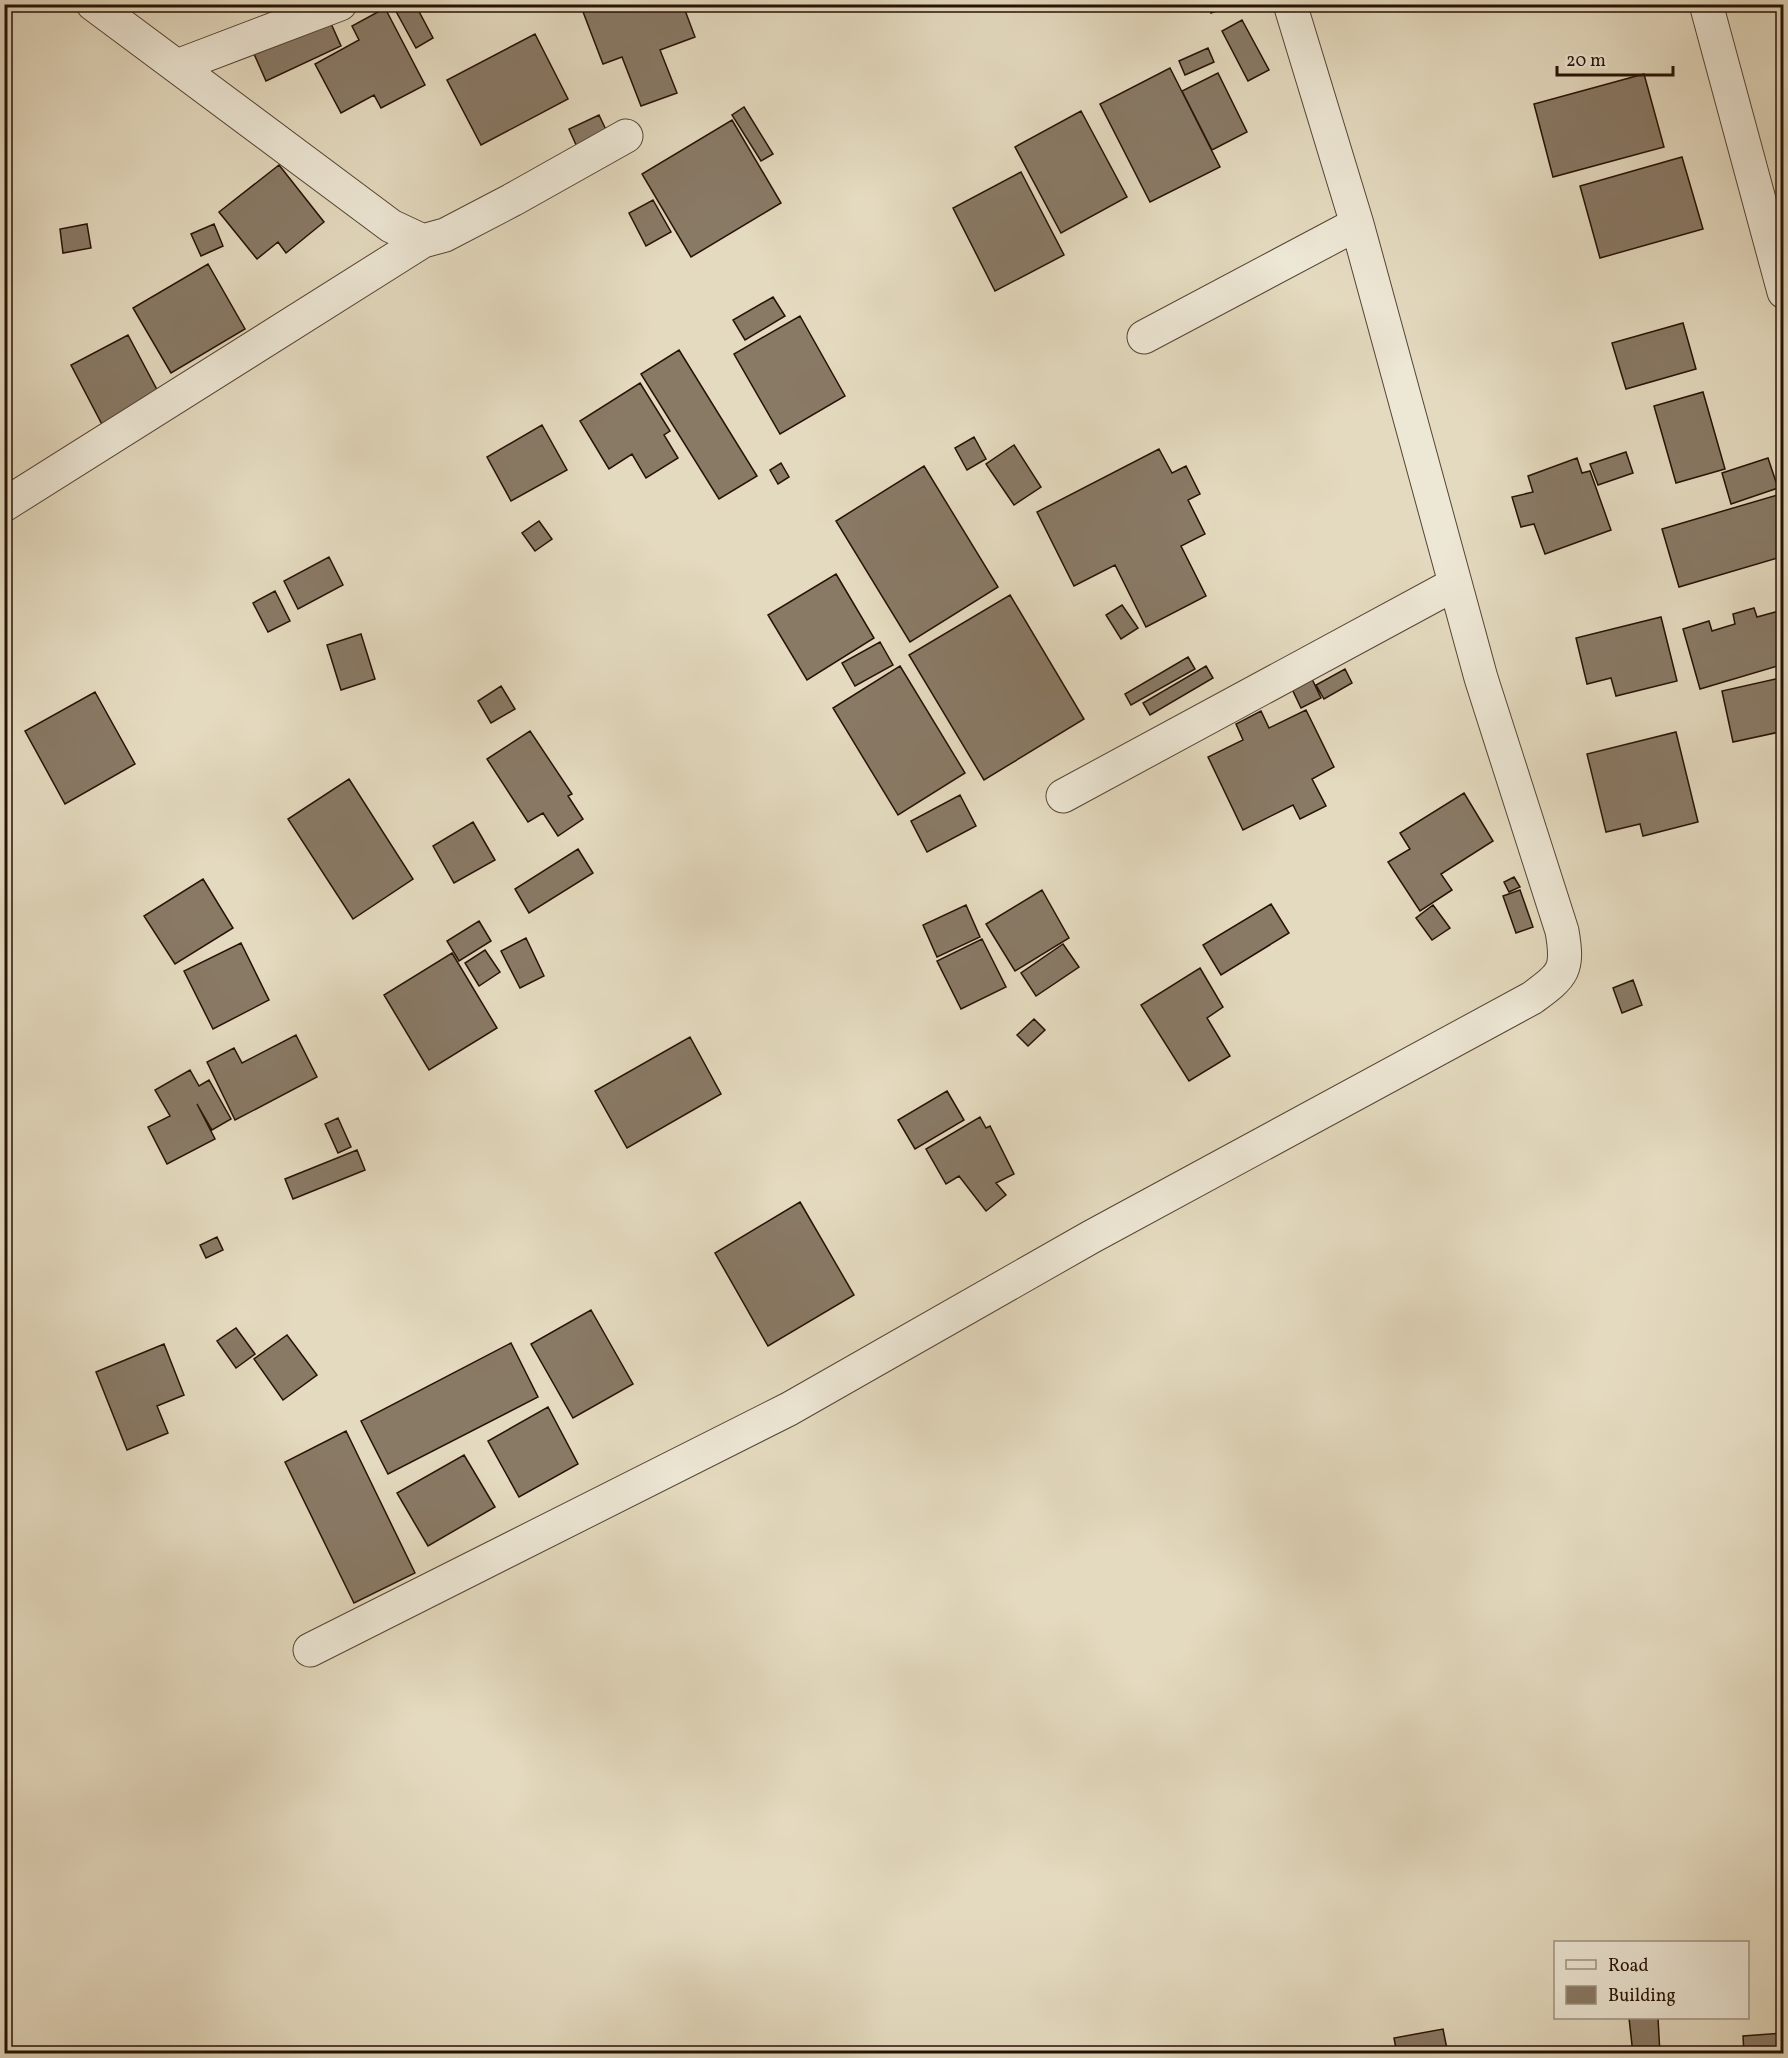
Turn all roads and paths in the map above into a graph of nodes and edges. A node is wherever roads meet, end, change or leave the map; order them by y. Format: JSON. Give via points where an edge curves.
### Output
{"nodes":[{"id":1,"x":93,"y":4,"type":"edge"},
{"id":2,"x":340,"y":4,"type":"edge"},
{"id":3,"x":1290,"y":4,"type":"edge"},
{"id":4,"x":1706,"y":4,"type":"edge"},
{"id":5,"x":177,"y":66,"type":"junction"},
{"id":6,"x":626,"y":136,"type":"dead end"},
{"id":7,"x":1358,"y":224,"type":"junction"},
{"id":8,"x":423,"y":241,"type":"junction"},
{"id":9,"x":1784,"y":292,"type":"edge"},
{"id":10,"x":1144,"y":337,"type":"dead end"},
{"id":11,"x":4,"y":505,"type":"edge"},
{"id":12,"x":1455,"y":584,"type":"junction"},
{"id":13,"x":1063,"y":796,"type":"dead end"},
{"id":14,"x":310,"y":1650,"type":"dead end"}],
"edges":[{"from":1,"to":5,"type":"street"},
{"from":2,"to":5,"type":"street"},
{"from":3,"to":7,"type":"street"},
{"from":4,"to":9,"type":"street"},
{"from":5,"to":8,"type":"street","via":[[391,225]]},
{"from":6,"to":8,"type":"street","via":[[455,230]]},
{"from":7,"to":10,"type":"street"},
{"from":7,"to":12,"type":"street"},
{"from":8,"to":11,"type":"street"},
{"from":12,"to":13,"type":"street"},
{"from":12,"to":14,"type":"street","via":[[1562,931],[1565,961],[1554,981],[1532,998],[1091,1237],[789,1409]]}]}
